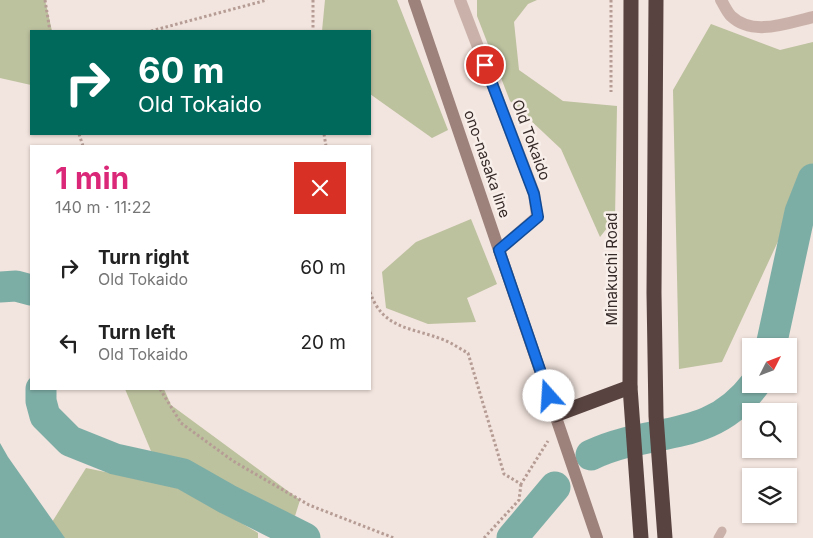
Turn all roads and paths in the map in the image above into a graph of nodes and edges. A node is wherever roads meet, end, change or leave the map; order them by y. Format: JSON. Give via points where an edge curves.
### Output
{"nodes":[{"id":1,"x":45,"y":0,"type":"edge"},
{"id":2,"x":267,"y":0,"type":"edge"},
{"id":3,"x":313,"y":0,"type":"edge"},
{"id":4,"x":414,"y":0,"type":"edge"},
{"id":5,"x":460,"y":0,"type":"edge"},
{"id":6,"x":611,"y":0,"type":"edge"},
{"id":7,"x":631,"y":0,"type":"edge"},
{"id":8,"x":656,"y":0,"type":"edge"},
{"id":9,"x":721,"y":0,"type":"edge"},
{"id":10,"x":813,"y":17,"type":"edge"},
{"id":11,"x":50,"y":30,"type":"edge"},
{"id":12,"x":156,"y":30,"type":"edge"},
{"id":13,"x":313,"y":30,"type":"edge"},
{"id":14,"x":611,"y":92,"type":"dead end"},
{"id":15,"x":499,"y":250,"type":"junction"},
{"id":16,"x":371,"y":294,"type":"edge"},
{"id":17,"x":630,"y":387,"type":"junction"},
{"id":18,"x":161,"y":390,"type":"edge"},
{"id":19,"x":555,"y":415,"type":"junction"},
{"id":20,"x":521,"y":484,"type":"junction"},
{"id":21,"x":394,"y":538,"type":"edge"},
{"id":22,"x":484,"y":538,"type":"edge"},
{"id":23,"x":597,"y":538,"type":"edge"},
{"id":24,"x":642,"y":538,"type":"edge"},
{"id":25,"x":665,"y":538,"type":"edge"}],
"edges":[{"from":1,"to":11,"type":"path"},
{"from":2,"to":12,"type":"path"},
{"from":3,"to":13,"type":"path"},
{"from":4,"to":15,"type":"main road","name":"ono-nasaka line"},
{"from":5,"to":15,"type":"street","name":"Old Tokaido","via":[[534,194],[538,217]]},
{"from":6,"to":14,"type":"path"},
{"from":7,"to":17,"type":"highway","name":"Minakuchi Road"},
{"from":8,"to":25,"type":"highway","via":[[656,416]]},
{"from":9,"to":10,"type":"street","via":[[731,16],[749,27],[769,27]]},
{"from":15,"to":19,"type":"main road","name":"ono-nasaka line"},
{"from":16,"to":20,"type":"path","via":[[382,316],[407,330],[444,340],[468,353],[504,474]]},
{"from":17,"to":19,"type":"highway"},
{"from":17,"to":24,"type":"highway","name":"Minakuchi Road"},
{"from":18,"to":21,"type":"path","via":[[181,424],[233,461],[308,506]]},
{"from":19,"to":20,"type":"path","via":[[551,437]]},
{"from":19,"to":23,"type":"main road","name":"ono-nasaka line"},
{"from":20,"to":22,"type":"path","via":[[519,500]]}]}
